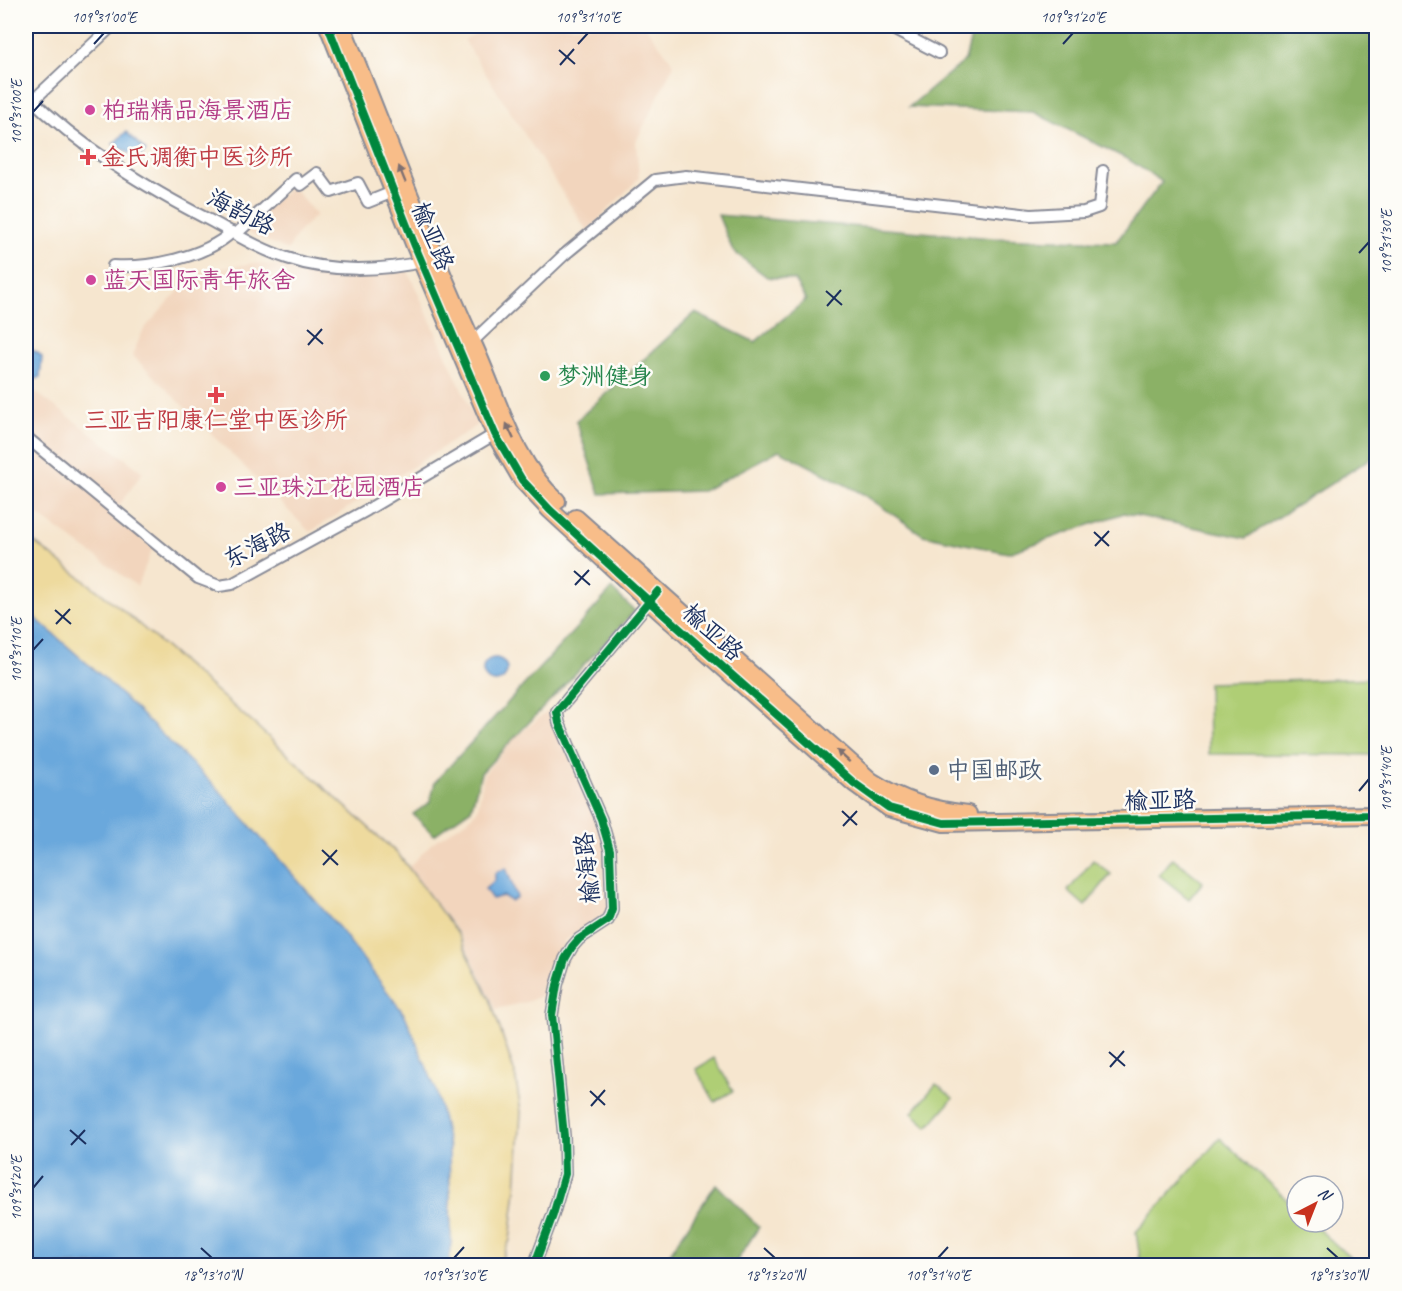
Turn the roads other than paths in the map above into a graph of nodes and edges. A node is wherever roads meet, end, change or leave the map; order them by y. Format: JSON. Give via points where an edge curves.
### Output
{"nodes":[{"id":1,"x":112,"y":26,"type":"edge"},
{"id":2,"x":328,"y":26,"type":"edge"},
{"id":3,"x":342,"y":26,"type":"edge"},
{"id":4,"x":887,"y":26,"type":"edge"},
{"id":5,"x":939,"y":52,"type":"dead end"},
{"id":6,"x":28,"y":100,"type":"edge"},
{"id":7,"x":1103,"y":171,"type":"dead end"},
{"id":8,"x":393,"y":192,"type":"junction"},
{"id":9,"x":234,"y":233,"type":"junction"},
{"id":10,"x":429,"y":260,"type":"junction"},
{"id":11,"x":113,"y":266,"type":"dead end"},
{"id":12,"x":472,"y":342,"type":"junction"},
{"id":13,"x":495,"y":434,"type":"junction"},
{"id":14,"x":26,"y":436,"type":"edge"},
{"id":15,"x":654,"y":596,"type":"junction"},
{"id":16,"x":1377,"y":805,"type":"edge"},
{"id":17,"x":1377,"y":815,"type":"edge"},
{"id":18,"x":534,"y":1266,"type":"edge"}],
"edges":[{"from":1,"to":6,"type":"street"},
{"from":2,"to":8,"type":"highway","name":"榆亚路"},
{"from":10,"to":3,"type":"highway","name":"榆亚路","one_way":true},
{"from":4,"to":5,"type":"street"},
{"from":6,"to":9,"type":"street","name":"海韵路","via":[[116,167]]},
{"from":7,"to":12,"type":"street","via":[[1099,207],[1084,212],[1032,215],[686,176],[655,180],[564,255]]},
{"from":8,"to":9,"type":"street","via":[[368,202],[358,183],[331,192],[317,172],[302,185],[296,179]]},
{"from":8,"to":10,"type":"highway","name":"榆亚路"},
{"from":9,"to":10,"type":"street","name":"海韵路","via":[[288,259],[316,264],[392,269]]},
{"from":9,"to":11,"type":"street","via":[[182,260]]},
{"from":10,"to":12,"type":"highway","name":"榆亚路"},
{"from":10,"to":13,"type":"highway","name":"榆亚路"},
{"from":15,"to":12,"type":"highway","name":"榆亚路","one_way":true,"via":[[553,498],[528,466]]},
{"from":13,"to":14,"type":"street","name":"东海路","via":[[232,584],[219,586],[198,578]]},
{"from":13,"to":15,"type":"highway","name":"榆亚路","via":[[522,480],[550,510]]},
{"from":16,"to":15,"type":"highway","name":"榆亚路","one_way":true,"via":[[969,814],[919,805],[897,798],[871,781]]},
{"from":15,"to":17,"type":"highway","name":"榆亚路","via":[[854,783],[889,808],[917,818],[953,823]]},
{"from":15,"to":18,"type":"street","name":"榆海路","via":[[557,712],[610,850],[612,909],[608,920],[572,947],[558,985],[552,1015],[564,1174]]}]}
